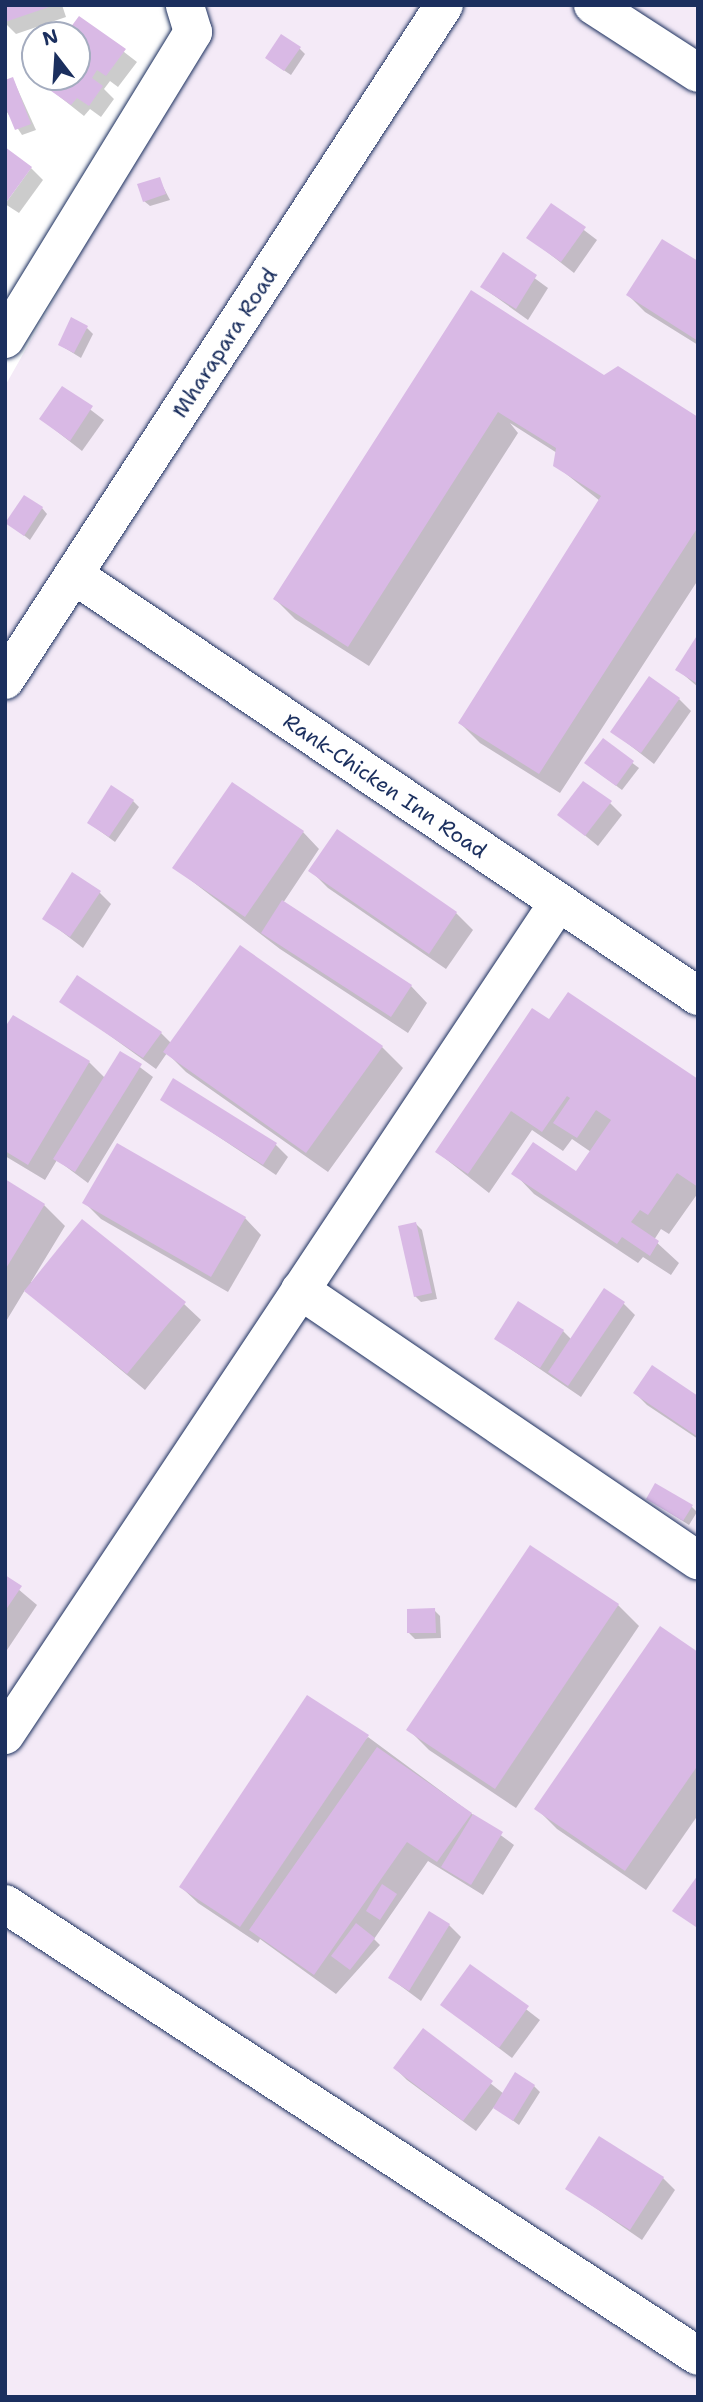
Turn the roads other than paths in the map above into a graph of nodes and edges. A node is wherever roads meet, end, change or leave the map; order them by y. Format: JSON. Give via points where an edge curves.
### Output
{"nodes":[{"id":1,"x":185,"y":5,"type":"edge"},
{"id":2,"x":444,"y":5,"type":"edge"},
{"id":3,"x":593,"y":5,"type":"edge"},
{"id":4,"x":698,"y":74,"type":"edge"},
{"id":5,"x":5,"y":339,"type":"edge"},
{"id":6,"x":74,"y":575,"type":"junction"},
{"id":7,"x":5,"y":680,"type":"edge"},
{"id":8,"x":558,"y":903,"type":"junction"},
{"id":9,"x":698,"y":996,"type":"edge"},
{"id":10,"x":300,"y":1290,"type":"junction"},
{"id":11,"x":698,"y":1560,"type":"edge"},
{"id":12,"x":5,"y":1735,"type":"edge"},
{"id":13,"x":5,"y":1904,"type":"edge"},
{"id":14,"x":698,"y":2356,"type":"edge"}],
"edges":[{"from":1,"to":5,"type":"street","via":[[193,33]]},
{"from":2,"to":6,"type":"street","name":"Mharapara Road"},
{"from":3,"to":4,"type":"street"},
{"from":6,"to":7,"type":"street","name":"Mharapara Road"},
{"from":6,"to":8,"type":"street","name":"Rank-Chicken Inn Road"},
{"from":8,"to":9,"type":"street","name":"Rank-Chicken Inn Road"},
{"from":8,"to":10,"type":"street"},
{"from":10,"to":11,"type":"street"},
{"from":10,"to":12,"type":"street"},
{"from":13,"to":14,"type":"street"}]}
